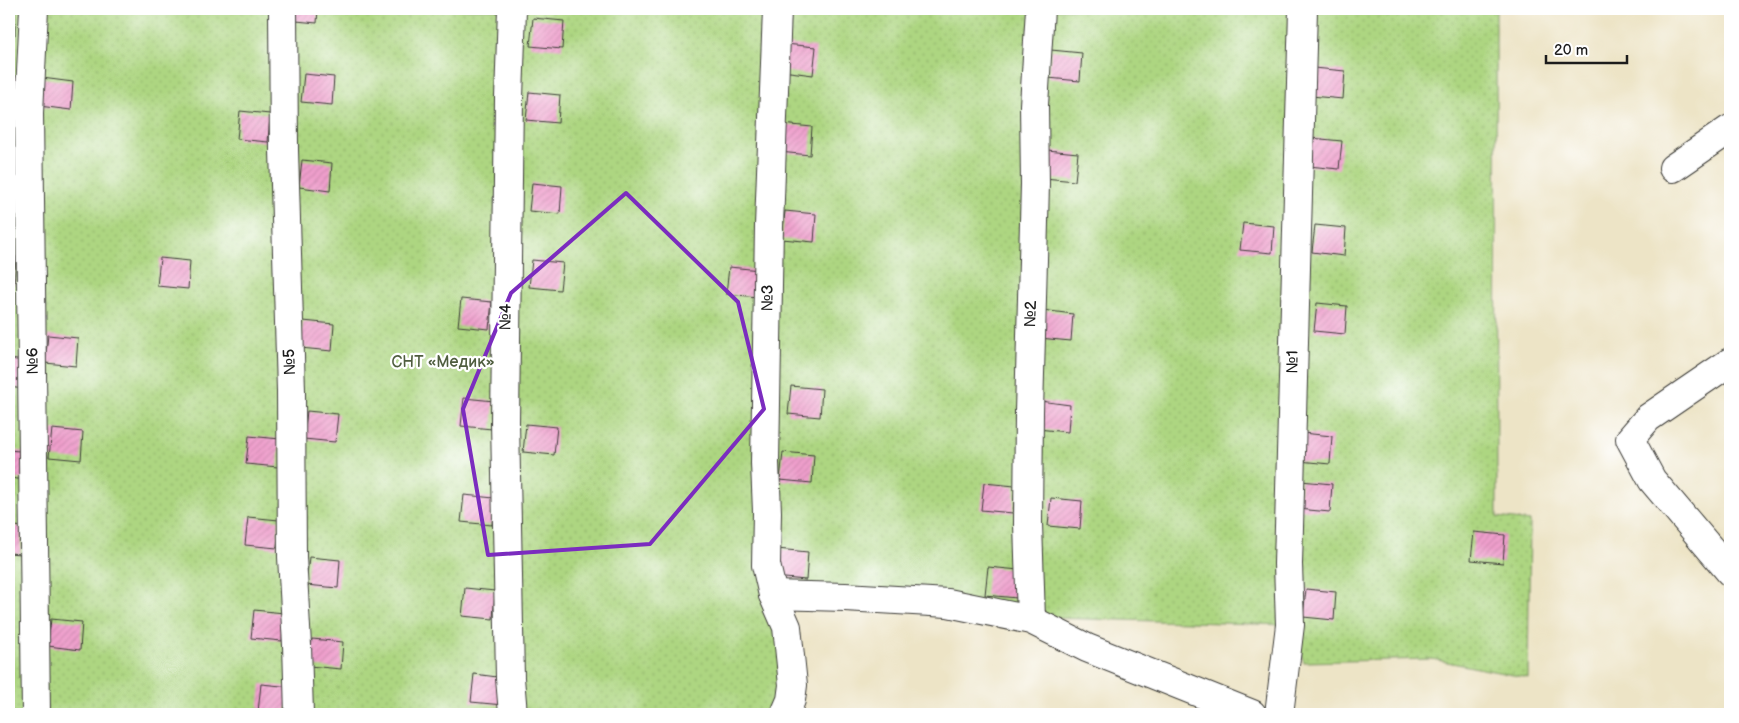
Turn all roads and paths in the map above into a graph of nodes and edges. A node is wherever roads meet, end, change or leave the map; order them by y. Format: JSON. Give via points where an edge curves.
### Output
{"nodes":[{"id":1,"x":34,"y":9,"type":"edge"},
{"id":2,"x":283,"y":9,"type":"edge"},
{"id":3,"x":512,"y":9,"type":"edge"},
{"id":4,"x":777,"y":9,"type":"edge"},
{"id":5,"x":1040,"y":9,"type":"edge"},
{"id":6,"x":1303,"y":9,"type":"edge"},
{"id":7,"x":1730,"y":129,"type":"edge"},
{"id":8,"x":1673,"y":168,"type":"dead end"},
{"id":9,"x":1730,"y":362,"type":"edge"},
{"id":10,"x":1730,"y":572,"type":"edge"},
{"id":11,"x":773,"y":591,"type":"junction"},
{"id":12,"x":1031,"y":620,"type":"junction"},
{"id":13,"x":36,"y":714,"type":"edge"},
{"id":14,"x":299,"y":714,"type":"edge"},
{"id":15,"x":514,"y":714,"type":"edge"},
{"id":16,"x":785,"y":714,"type":"edge"},
{"id":17,"x":1252,"y":714,"type":"edge"},
{"id":18,"x":1279,"y":714,"type":"edge"}],
"edges":[{"from":1,"to":13,"type":"street","name":"№6","via":[[29,123]]},
{"from":2,"to":14,"type":"street","name":"№5","via":[[292,557]]},
{"from":3,"to":15,"type":"street","name":"№4","via":[[505,422],[510,678]]},
{"from":4,"to":11,"type":"street","name":"№3","via":[[765,463],[766,565]]},
{"from":5,"to":12,"type":"street","name":"№2","via":[[1034,105],[1029,403]]},
{"from":6,"to":18,"type":"street","name":"№1","via":[[1289,535],[1290,625]]},
{"from":7,"to":8,"type":"street"},
{"from":9,"to":10,"type":"street","via":[[1648,418],[1630,439],[1652,480]]},
{"from":11,"to":12,"type":"street","via":[[948,603]]},
{"from":11,"to":16,"type":"street","name":"№3","via":[[787,627],[790,653],[793,685]]},
{"from":12,"to":17,"type":"street","via":[[1087,648]]}]}
